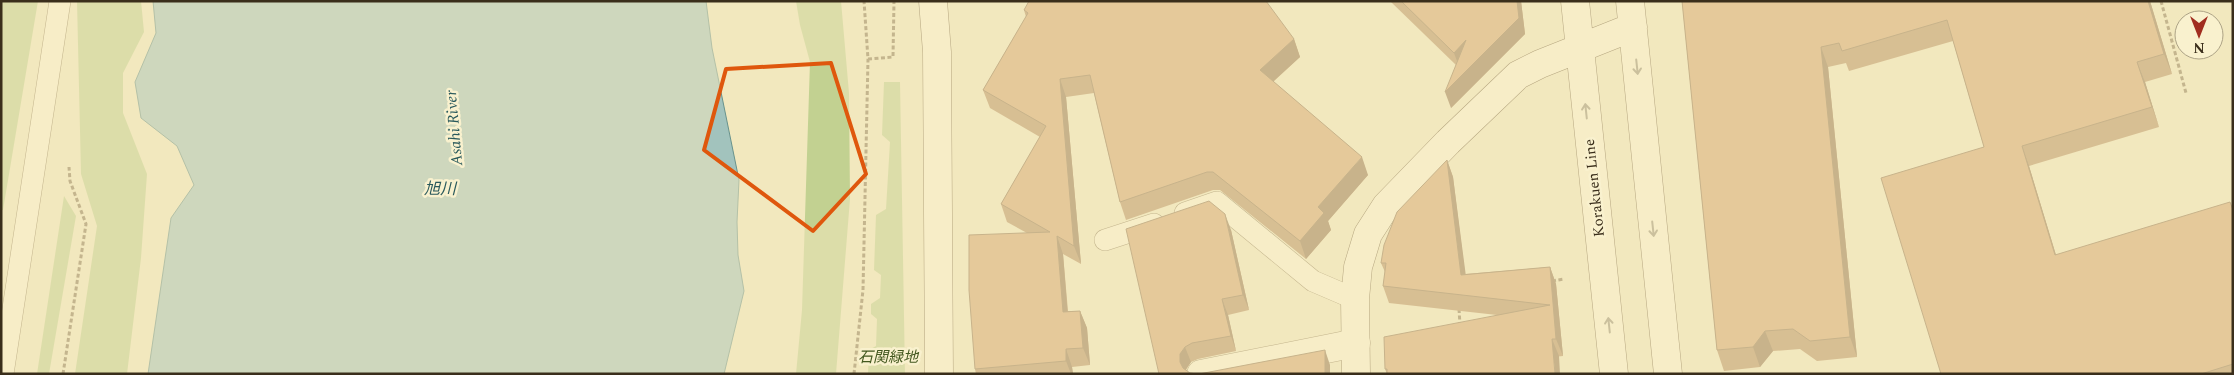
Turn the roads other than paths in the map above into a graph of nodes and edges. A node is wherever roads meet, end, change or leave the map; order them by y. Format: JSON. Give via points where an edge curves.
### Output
{"nodes":[{"id":1,"x":60,"y":1,"type":"edge"},
{"id":2,"x":933,"y":1,"type":"edge"},
{"id":3,"x":1575,"y":1,"type":"edge"},
{"id":4,"x":1631,"y":14,"type":"edge"},
{"id":5,"x":1580,"y":48,"type":"junction"},
{"id":6,"x":1104,"y":240,"type":"dead end"},
{"id":7,"x":1356,"y":299,"type":"junction"},
{"id":8,"x":1356,"y":343,"type":"junction"},
{"id":9,"x":3,"y":374,"type":"edge"},
{"id":10,"x":939,"y":374,"type":"edge"},
{"id":11,"x":1200,"y":374,"type":"edge"},
{"id":12,"x":1356,"y":374,"type":"edge"},
{"id":13,"x":1614,"y":374,"type":"edge"},
{"id":14,"x":1668,"y":374,"type":"edge"}],
"edges":[{"from":1,"to":9,"type":"lane"},
{"from":2,"to":10,"type":"street","via":[[937,52]]},
{"from":3,"to":5,"type":"street","name":"Korakuen Line"},
{"from":4,"to":5,"type":"street"},
{"from":4,"to":14,"type":"street","one_way":true},
{"from":5,"to":7,"type":"street","via":[[1518,76],[1386,206],[1368,234],[1358,267]]},
{"from":13,"to":5,"type":"street","name":"Korakuen Line","one_way":true},
{"from":6,"to":7,"type":"lane","via":[[1217,202],[1313,281]]},
{"from":7,"to":8,"type":"street"},
{"from":8,"to":11,"type":"street"},
{"from":8,"to":12,"type":"street"}]}
